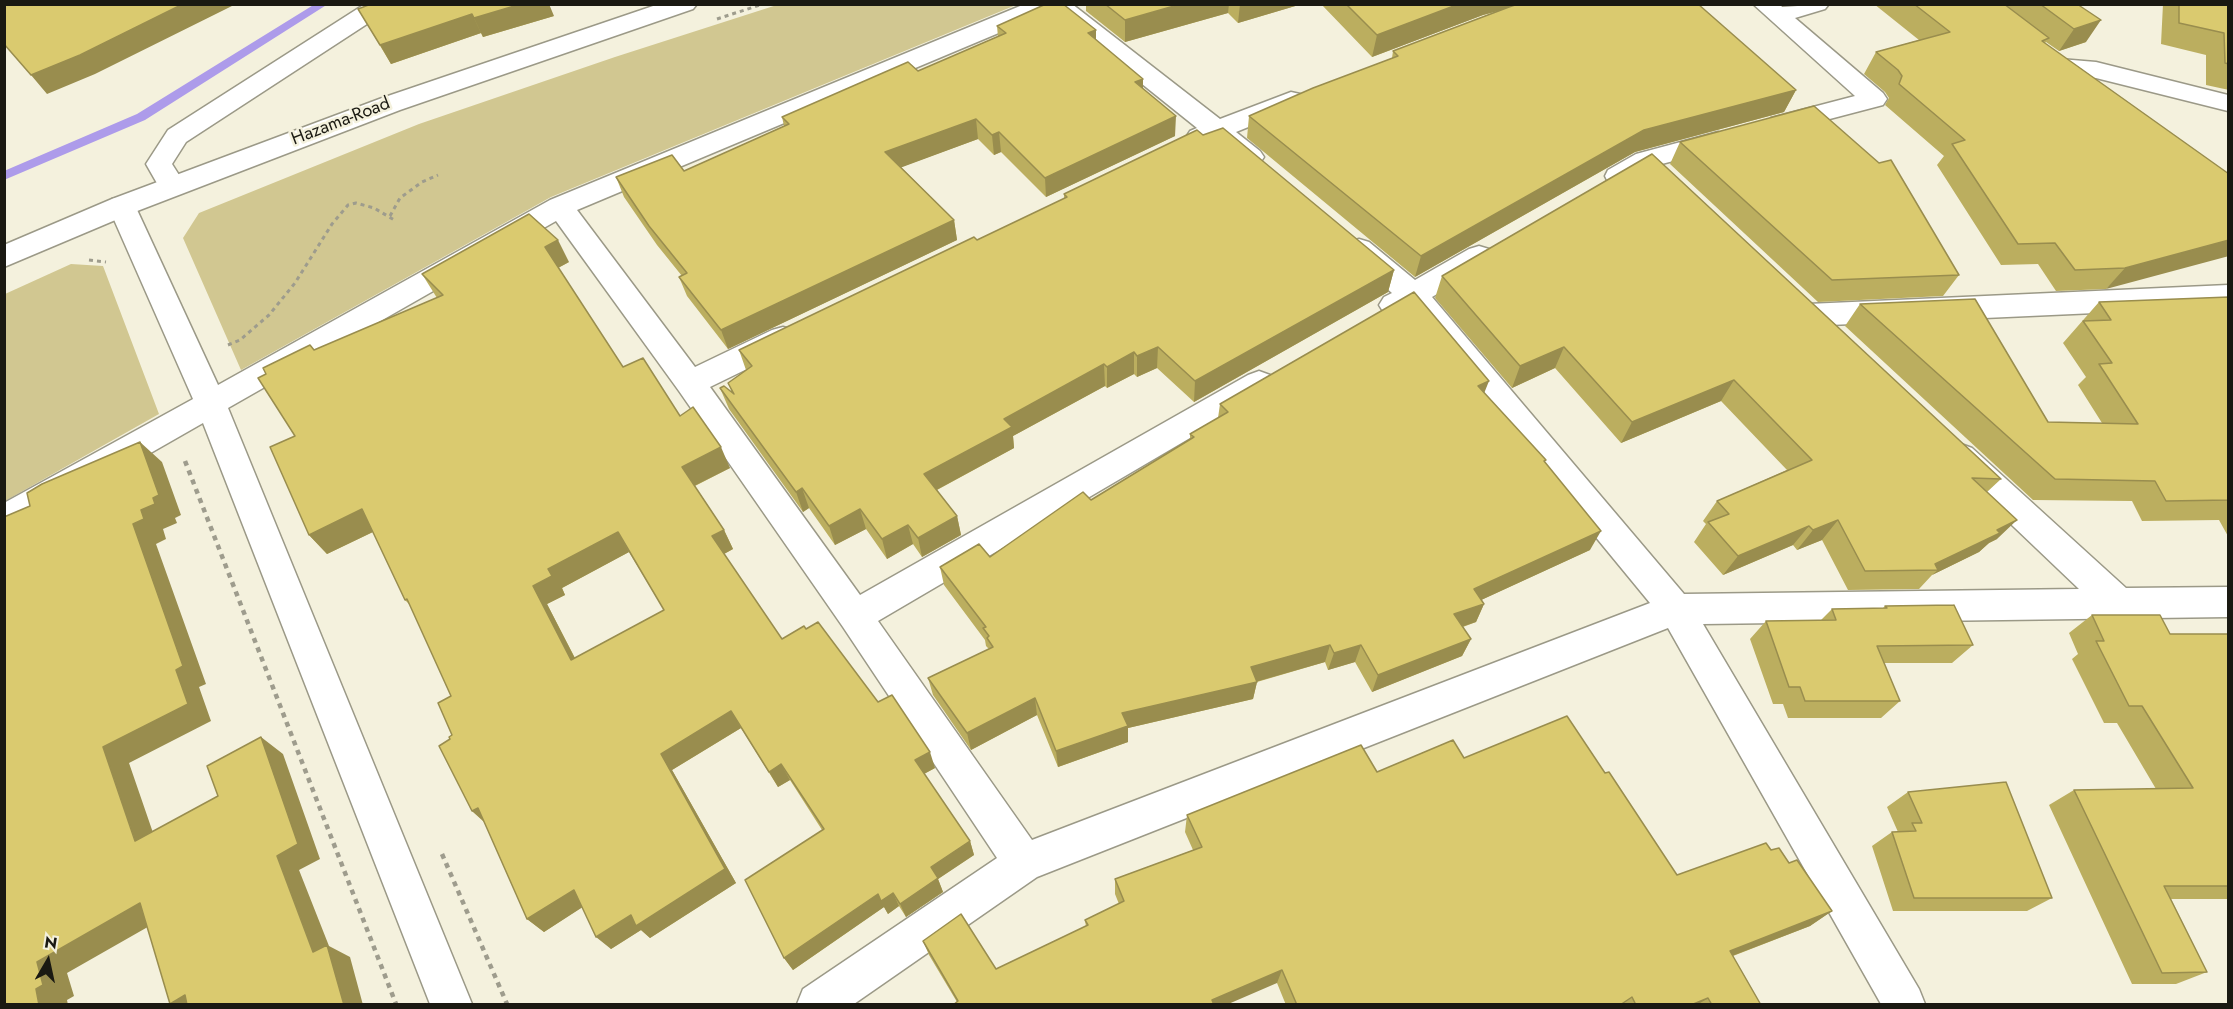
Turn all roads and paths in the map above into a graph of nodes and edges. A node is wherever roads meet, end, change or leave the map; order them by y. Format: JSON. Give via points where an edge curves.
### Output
{"nodes":[{"id":1,"x":382,"y":4,"type":"edge"},
{"id":2,"x":685,"y":4,"type":"edge"},
{"id":3,"x":1047,"y":4,"type":"edge"},
{"id":4,"x":1057,"y":4,"type":"edge"},
{"id":5,"x":1816,"y":4,"type":"edge"},
{"id":6,"x":1772,"y":10,"type":"edge"},
{"id":7,"x":1316,"y":90,"type":"edge"},
{"id":8,"x":2097,"y":94,"type":"edge"},
{"id":9,"x":2229,"y":103,"type":"edge"},
{"id":10,"x":1216,"y":129,"type":"junction"},
{"id":11,"x":1174,"y":149,"type":"edge"},
{"id":12,"x":1645,"y":160,"type":"junction"},
{"id":13,"x":1270,"y":174,"type":"edge"},
{"id":14,"x":438,"y":176,"type":"dead end"},
{"id":15,"x":1670,"y":185,"type":"edge"},
{"id":16,"x":172,"y":186,"type":"junction"},
{"id":17,"x":1594,"y":189,"type":"edge"},
{"id":18,"x":122,"y":206,"type":"junction"},
{"id":19,"x":560,"y":207,"type":"junction"},
{"id":20,"x":390,"y":216,"type":"junction"},
{"id":21,"x":396,"y":220,"type":"dead end"},
{"id":22,"x":1341,"y":234,"type":"edge"},
{"id":23,"x":1503,"y":242,"type":"edge"},
{"id":24,"x":4,"y":257,"type":"edge"},
{"id":25,"x":81,"y":259,"type":"dead end"},
{"id":26,"x":112,"y":263,"type":"dead end"},
{"id":27,"x":1413,"y":294,"type":"junction"},
{"id":28,"x":2229,"y":296,"type":"edge"},
{"id":29,"x":1371,"y":318,"type":"edge"},
{"id":30,"x":805,"y":327,"type":"edge"},
{"id":31,"x":1834,"y":339,"type":"edge"},
{"id":32,"x":219,"y":349,"type":"dead end"},
{"id":33,"x":1289,"y":366,"type":"edge"},
{"id":34,"x":690,"y":383,"type":"junction"},
{"id":35,"x":211,"y":404,"type":"junction"},
{"id":36,"x":172,"y":426,"type":"junction"},
{"id":37,"x":1937,"y":435,"type":"edge"},
{"id":38,"x":4,"y":520,"type":"edge"},
{"id":39,"x":2229,"y":602,"type":"edge"},
{"id":40,"x":2118,"y":603,"type":"junction"},
{"id":41,"x":1676,"y":609,"type":"junction"},
{"id":42,"x":855,"y":616,"type":"junction"},
{"id":43,"x":1024,"y":863,"type":"junction"},
{"id":44,"x":396,"y":1005,"type":"edge"},
{"id":45,"x":451,"y":1005,"type":"edge"},
{"id":46,"x":819,"y":1005,"type":"edge"},
{"id":47,"x":1904,"y":1005,"type":"edge"}],
"edges":[{"from":1,"to":16,"type":"street","via":[[177,136],[159,164]]},
{"from":2,"to":16,"type":"street","name":"Hazama-Road","via":[[391,104]]},
{"from":3,"to":19,"type":"street"},
{"from":4,"to":10,"type":"street"},
{"from":5,"to":6,"type":"street"},
{"from":6,"to":12,"type":"street","via":[[1874,99]]},
{"from":7,"to":10,"type":"street"},
{"from":8,"to":9,"type":"street","via":[[2050,60]]},
{"from":10,"to":11,"type":"street"},
{"from":10,"to":13,"type":"street"},
{"from":12,"to":15,"type":"street"},
{"from":12,"to":17,"type":"street"},
{"from":14,"to":20,"type":"path","via":[[400,198]]},
{"from":16,"to":18,"type":"street","name":"Hazama-Road"},
{"from":18,"to":24,"type":"street","name":"Hazama-Road"},
{"from":18,"to":35,"type":"street"},
{"from":19,"to":34,"type":"street"},
{"from":19,"to":35,"type":"street"},
{"from":20,"to":21,"type":"path"},
{"from":20,"to":32,"type":"path","via":[[356,203],[348,205],[269,315],[240,340]]},
{"from":22,"to":27,"type":"street"},
{"from":23,"to":27,"type":"street"},
{"from":25,"to":26,"type":"path"},
{"from":27,"to":29,"type":"street"},
{"from":27,"to":41,"type":"street"},
{"from":28,"to":31,"type":"street","via":[[1799,307]]},
{"from":30,"to":34,"type":"street"},
{"from":33,"to":42,"type":"street"},
{"from":34,"to":42,"type":"street"},
{"from":35,"to":36,"type":"street"},
{"from":35,"to":45,"type":"street"},
{"from":36,"to":38,"type":"street"},
{"from":36,"to":44,"type":"path"},
{"from":37,"to":40,"type":"street"},
{"from":39,"to":40,"type":"street"},
{"from":40,"to":41,"type":"street"},
{"from":41,"to":43,"type":"street"},
{"from":41,"to":47,"type":"street"},
{"from":42,"to":43,"type":"street"},
{"from":43,"to":46,"type":"street"}]}
